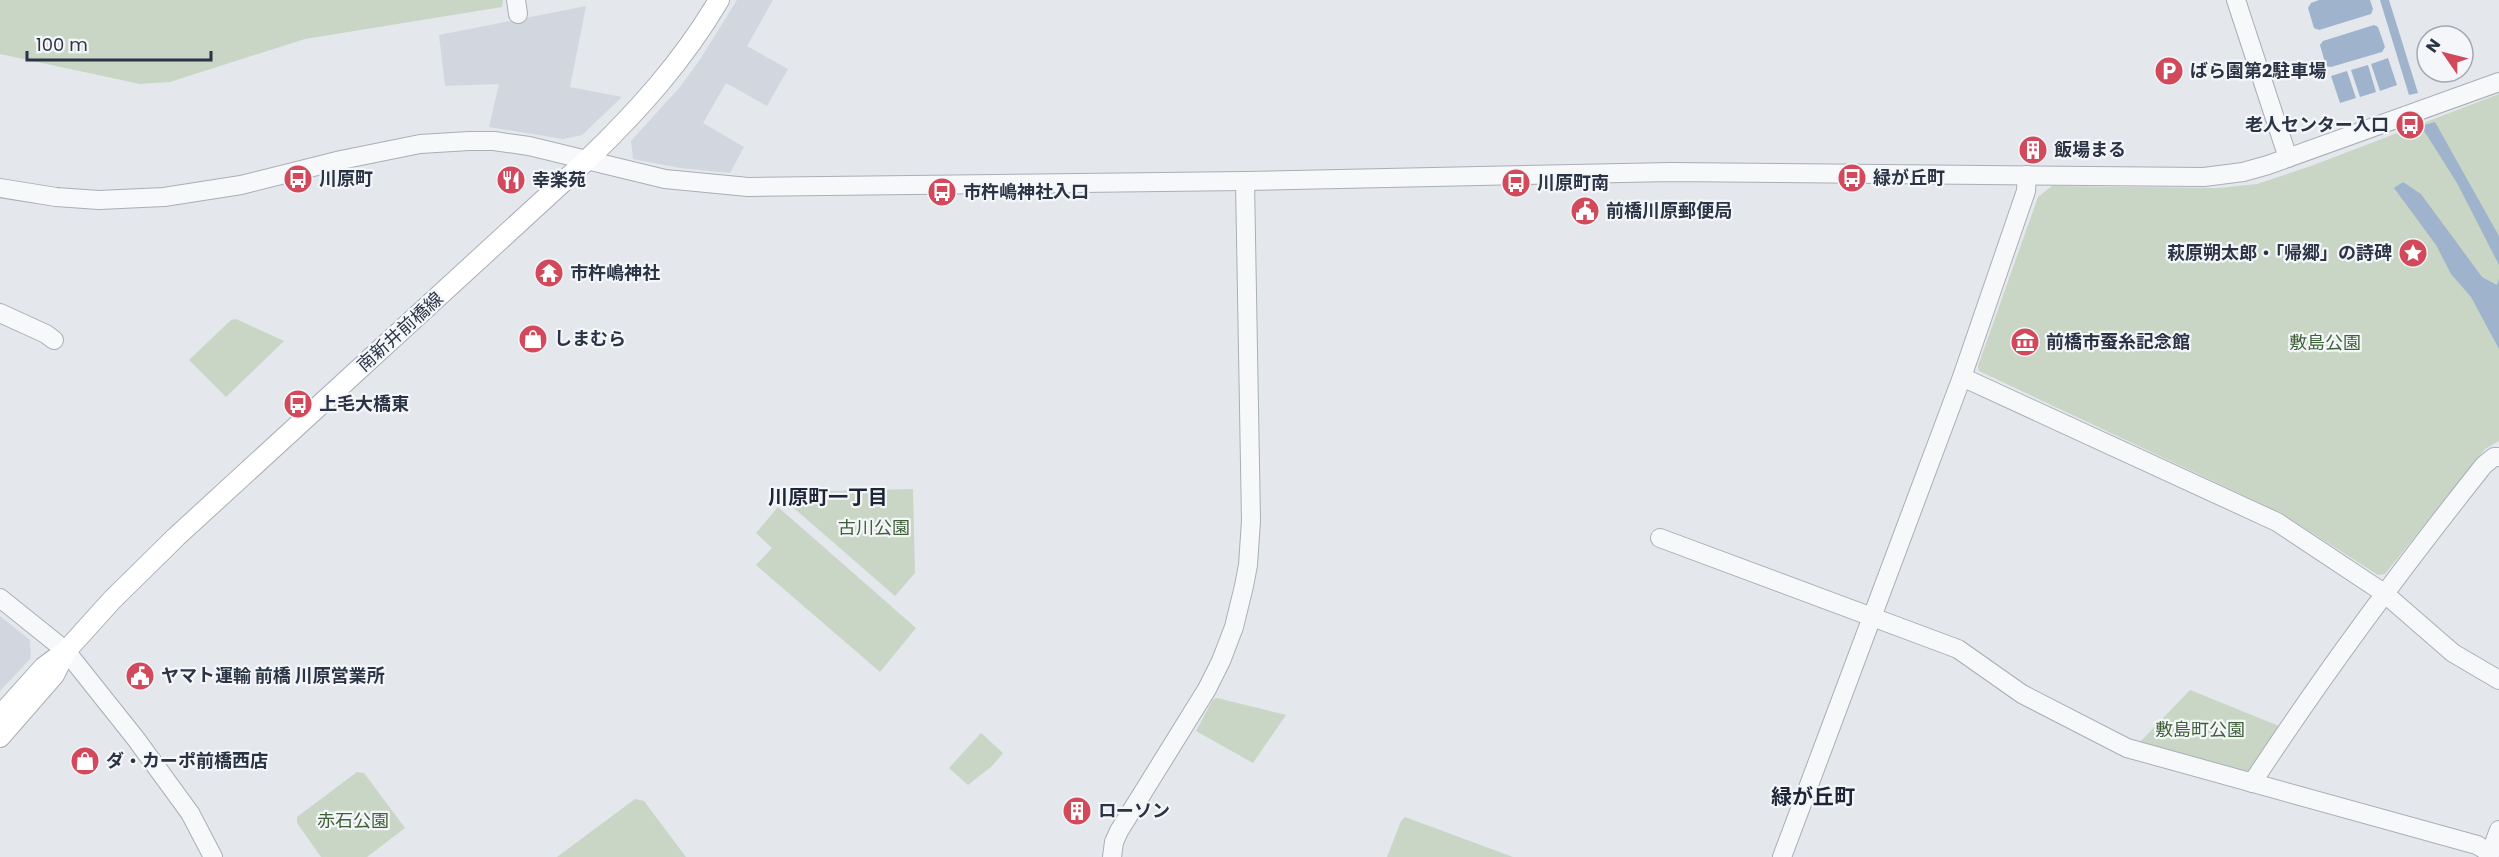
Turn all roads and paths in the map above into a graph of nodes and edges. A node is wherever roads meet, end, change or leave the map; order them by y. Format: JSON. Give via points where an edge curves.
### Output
{"nodes":[{"id":1,"x":718,"y":0,"type":"edge"},
{"id":2,"x":2236,"y":0,"type":"edge"},
{"id":3,"x":2499,"y":82,"type":"edge"},
{"id":4,"x":2288,"y":158,"type":"junction"},
{"id":5,"x":587,"y":160,"type":"junction"},
{"id":6,"x":2027,"y":175,"type":"junction"},
{"id":7,"x":1245,"y":181,"type":"junction"},
{"id":8,"x":0,"y":189,"type":"edge"},
{"id":9,"x":0,"y":313,"type":"edge"},
{"id":10,"x":54,"y":340,"type":"dead end"},
{"id":11,"x":1962,"y":377,"type":"junction"},
{"id":12,"x":2499,"y":457,"type":"edge"},
{"id":13,"x":1660,"y":538,"type":"dead end"},
{"id":14,"x":2384,"y":593,"type":"junction"},
{"id":15,"x":0,"y":598,"type":"edge"},
{"id":16,"x":1872,"y":618,"type":"junction"},
{"id":17,"x":1948,"y":646,"type":"junction"},
{"id":18,"x":66,"y":651,"type":"junction"},
{"id":19,"x":2499,"y":680,"type":"edge"},
{"id":20,"x":0,"y":716,"type":"edge"},
{"id":21,"x":0,"y":737,"type":"edge"},
{"id":22,"x":2252,"y":783,"type":"junction"},
{"id":23,"x":2499,"y":830,"type":"edge"},
{"id":24,"x":2490,"y":855,"type":"edge"},
{"id":25,"x":213,"y":857,"type":"edge"},
{"id":26,"x":1112,"y":857,"type":"edge"},
{"id":27,"x":1782,"y":857,"type":"edge"}],
"edges":[{"from":1,"to":5,"type":"main road","name":"南新井前橋線","via":[[661,84]]},
{"from":2,"to":4,"type":"street"},
{"from":3,"to":4,"type":"street"},
{"from":4,"to":6,"type":"street","via":[[2243,172],[2204,177]]},
{"from":5,"to":7,"type":"street","via":[[665,179],[748,187]]},
{"from":5,"to":8,"type":"street","via":[[506,142],[446,141],[164,197],[99,200]]},
{"from":5,"to":18,"type":"main road","name":"南新井前橋線","via":[[184,530]]},
{"from":6,"to":7,"type":"street","via":[[1671,172]]},
{"from":6,"to":11,"type":"street","via":[[2026,191]]},
{"from":7,"to":26,"type":"street","via":[[1251,521],[1244,586],[1234,627],[1213,678],[1119,831]]},
{"from":9,"to":10,"type":"street"},
{"from":11,"to":14,"type":"street","via":[[2277,522]]},
{"from":11,"to":16,"type":"street"},
{"from":12,"to":14,"type":"street","via":[[2488,460]]},
{"from":13,"to":16,"type":"street"},
{"from":14,"to":19,"type":"street","via":[[2447,649]]},
{"from":14,"to":22,"type":"street"},
{"from":15,"to":18,"type":"street"},
{"from":16,"to":17,"type":"street"},
{"from":16,"to":27,"type":"street"},
{"from":17,"to":22,"type":"street","via":[[2022,694],[2115,743]]},
{"from":17,"to":24,"type":"street","via":[[1953,654],[2012,698],[2120,755]]},
{"from":18,"to":20,"type":"main road","name":"南新井前橋線","via":[[44,667]]},
{"from":18,"to":21,"type":"main road","name":"南新井前橋線","via":[[54,675]]},
{"from":18,"to":25,"type":"street","via":[[190,813]]},
{"from":22,"to":24,"type":"street","via":[[2477,845]]},
{"from":23,"to":24,"type":"street"}]}
